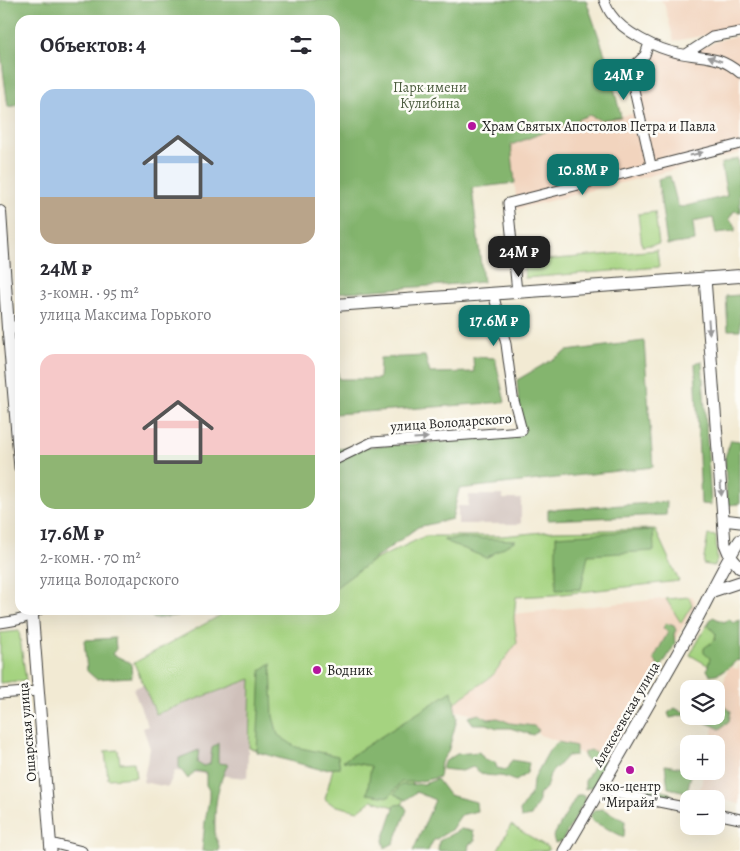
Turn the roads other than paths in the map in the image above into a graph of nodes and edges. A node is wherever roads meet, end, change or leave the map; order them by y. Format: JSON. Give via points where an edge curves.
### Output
{"nodes":[{"id":1,"x":604,"y":0,"type":"edge"},
{"id":2,"x":740,"y":32,"type":"edge"},
{"id":3,"x":649,"y":43,"type":"junction"},
{"id":4,"x":686,"y":54,"type":"junction"},
{"id":5,"x":740,"y":73,"type":"edge"},
{"id":6,"x":740,"y":144,"type":"edge"},
{"id":7,"x":652,"y":165,"type":"junction"},
{"id":8,"x":0,"y":212,"type":"edge"},
{"id":9,"x":1,"y":257,"type":"edge"},
{"id":10,"x":740,"y":276,"type":"edge"},
{"id":11,"x":705,"y":278,"type":"junction"},
{"id":12,"x":516,"y":292,"type":"junction"},
{"id":13,"x":493,"y":293,"type":"junction"},
{"id":14,"x":340,"y":305,"type":"edge"},
{"id":15,"x":14,"y":328,"type":"edge"},
{"id":16,"x":15,"y":351,"type":"edge"},
{"id":17,"x":340,"y":458,"type":"edge"},
{"id":18,"x":723,"y":520,"type":"junction"},
{"id":19,"x":740,"y":522,"type":"edge"},
{"id":20,"x":740,"y":540,"type":"edge"},
{"id":21,"x":730,"y":556,"type":"junction"},
{"id":22,"x":740,"y":568,"type":"edge"},
{"id":23,"x":740,"y":582,"type":"edge"},
{"id":24,"x":713,"y":591,"type":"junction"},
{"id":25,"x":29,"y":615,"type":"edge"},
{"id":26,"x":34,"y":615,"type":"edge"},
{"id":27,"x":0,"y":623,"type":"edge"},
{"id":28,"x":38,"y":691,"type":"junction"},
{"id":29,"x":0,"y":694,"type":"edge"},
{"id":30,"x":599,"y":790,"type":"junction"},
{"id":31,"x":680,"y":806,"type":"edge"},
{"id":32,"x":725,"y":816,"type":"edge"},
{"id":33,"x":740,"y":819,"type":"edge"},
{"id":34,"x":51,"y":847,"type":"edge"},
{"id":35,"x":82,"y":851,"type":"edge"},
{"id":36,"x":564,"y":851,"type":"edge"}],
"edges":[{"from":1,"to":3,"type":"street","via":[[611,15]]},
{"from":2,"to":4,"type":"street","via":[[712,37]]},
{"from":3,"to":4,"type":"street"},
{"from":3,"to":7,"type":"street","via":[[645,55],[630,72]]},
{"from":5,"to":4,"type":"street","one_way":true,"via":[[712,57]]},
{"from":7,"to":6,"type":"street","one_way":true},
{"from":7,"to":12,"type":"street","via":[[508,203]]},
{"from":8,"to":9,"type":"main road"},
{"from":9,"to":15,"type":"main road"},
{"from":10,"to":11,"type":"main road"},
{"from":11,"to":12,"type":"main road"},
{"from":11,"to":18,"type":"street","one_way":true},
{"from":12,"to":13,"type":"main road"},
{"from":13,"to":14,"type":"main road"},
{"from":17,"to":13,"type":"street","name":"улица Володарского","one_way":true,"via":[[372,442],[522,431]]},
{"from":15,"to":16,"type":"street"},
{"from":18,"to":19,"type":"street"},
{"from":18,"to":21,"type":"street","via":[[725,544]]},
{"from":20,"to":21,"type":"street","name":"Алексеевская улица"},
{"from":21,"to":22,"type":"street"},
{"from":21,"to":24,"type":"street","name":"Алексеевская улица"},
{"from":23,"to":24,"type":"street"},
{"from":24,"to":30,"type":"street","name":"Алексеевская улица"},
{"from":25,"to":27,"type":"street","via":[[20,621]]},
{"from":26,"to":28,"type":"street","name":"Ошарская улица"},
{"from":28,"to":29,"type":"street"},
{"from":28,"to":34,"type":"street","name":"Ошарская улица"},
{"from":30,"to":31,"type":"street"},
{"from":30,"to":36,"type":"street","name":"Алексеевская улица"},
{"from":32,"to":33,"type":"street"},
{"from":34,"to":35,"type":"street"}]}
